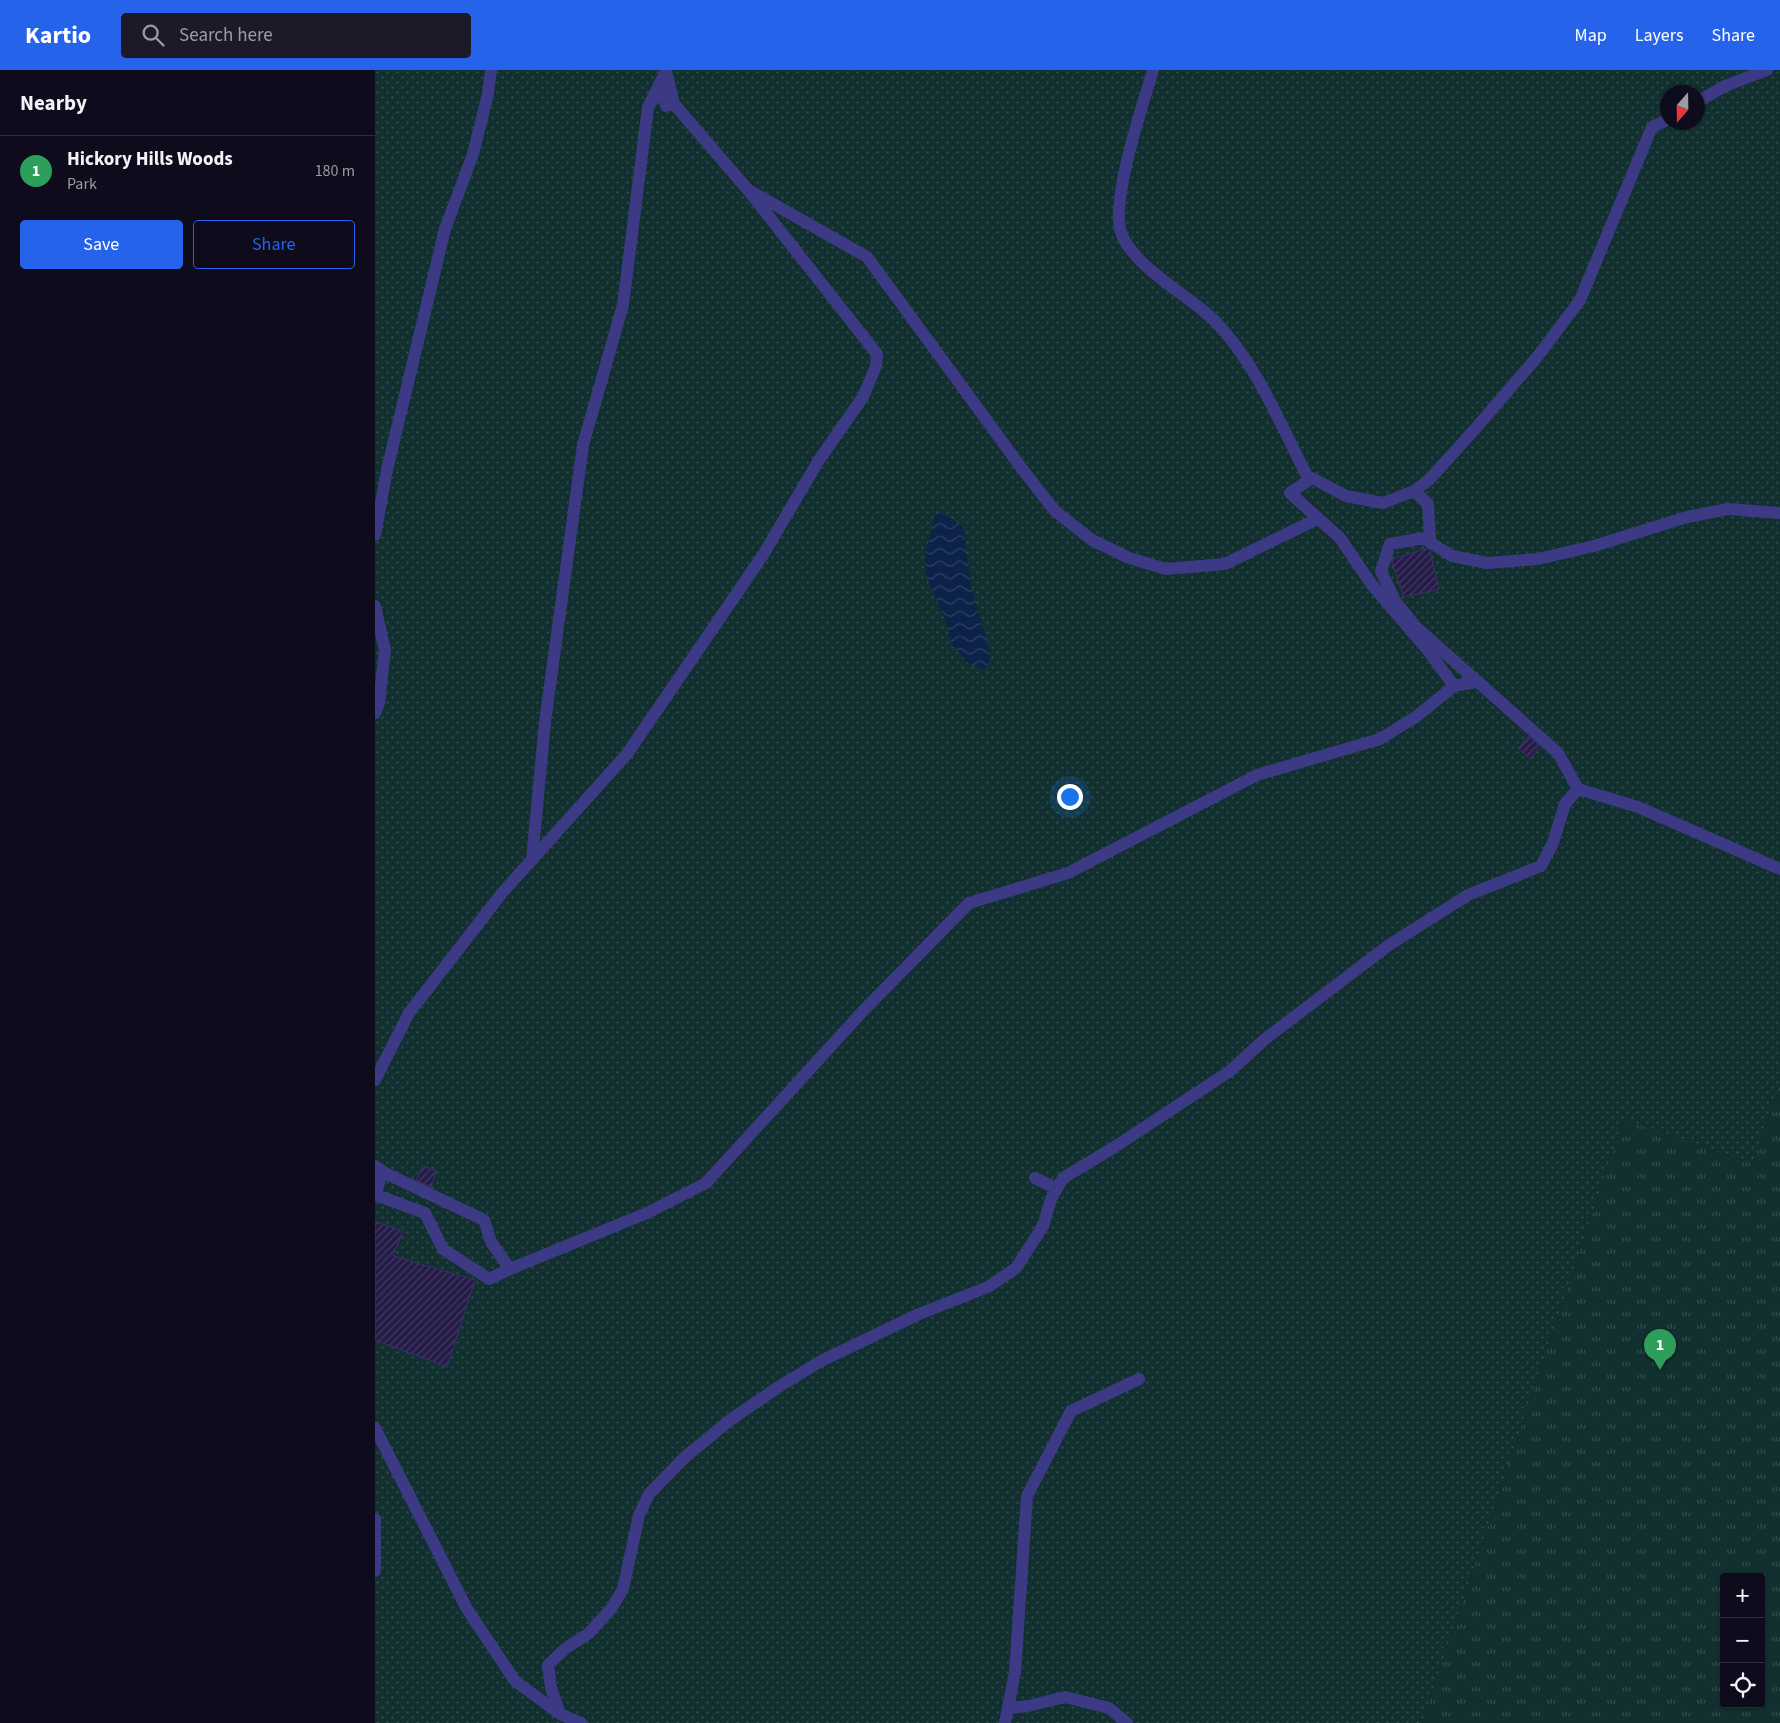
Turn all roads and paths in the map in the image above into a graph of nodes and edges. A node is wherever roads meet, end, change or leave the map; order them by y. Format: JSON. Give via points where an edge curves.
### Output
{"nodes":[{"id":1,"x":491,"y":70,"type":"edge"},
{"id":2,"x":1153,"y":70,"type":"edge"},
{"id":3,"x":1767,"y":70,"type":"edge"},
{"id":4,"x":666,"y":71,"type":"edge"},
{"id":5,"x":1705,"y":97,"type":"edge"},
{"id":6,"x":674,"y":104,"type":"junction"},
{"id":7,"x":648,"y":107,"type":"junction"},
{"id":8,"x":1660,"y":123,"type":"edge"},
{"id":9,"x":748,"y":190,"type":"junction"},
{"id":10,"x":1309,"y":480,"type":"junction"},
{"id":11,"x":1414,"y":491,"type":"junction"},
{"id":12,"x":1780,"y":513,"type":"edge"},
{"id":13,"x":1317,"y":518,"type":"junction"},
{"id":14,"x":375,"y":535,"type":"edge"},
{"id":15,"x":1423,"y":538,"type":"junction"},
{"id":16,"x":375,"y":606,"type":"edge"},
{"id":17,"x":1476,"y":682,"type":"junction"},
{"id":18,"x":1454,"y":686,"type":"junction"},
{"id":19,"x":375,"y":713,"type":"edge"},
{"id":20,"x":1577,"y":789,"type":"junction"},
{"id":21,"x":532,"y":860,"type":"junction"},
{"id":22,"x":1780,"y":869,"type":"edge"},
{"id":23,"x":375,"y":1080,"type":"edge"},
{"id":24,"x":375,"y":1166,"type":"edge"},
{"id":25,"x":375,"y":1177,"type":"edge"},
{"id":26,"x":1035,"y":1178,"type":"dead end"},
{"id":27,"x":1056,"y":1188,"type":"junction"},
{"id":28,"x":510,"y":1269,"type":"junction"},
{"id":29,"x":1139,"y":1379,"type":"dead end"},
{"id":30,"x":375,"y":1428,"type":"edge"},
{"id":31,"x":375,"y":1519,"type":"edge"},
{"id":32,"x":375,"y":1571,"type":"edge"},
{"id":33,"x":1008,"y":1708,"type":"junction"},
{"id":34,"x":560,"y":1714,"type":"junction"},
{"id":35,"x":581,"y":1723,"type":"edge"},
{"id":36,"x":1005,"y":1723,"type":"edge"},
{"id":37,"x":1127,"y":1723,"type":"edge"}],
"edges":[{"from":1,"to":14,"type":"lane","via":[[473,154],[445,230],[387,470]]},
{"from":2,"to":10,"type":"lane","via":[[1139,114],[1118,210],[1121,231],[1138,259],[1214,320],[1250,366]]},
{"from":3,"to":5,"type":"lane"},
{"from":4,"to":6,"type":"lane"},
{"from":4,"to":7,"type":"lane"},
{"from":6,"to":7,"type":"lane","via":[[666,106],[663,87]]},
{"from":6,"to":9,"type":"lane"},
{"from":7,"to":21,"type":"lane","via":[[623,305],[583,444],[545,722]]},
{"from":8,"to":11,"type":"lane","via":[[1652,127],[1580,300],[1538,356],[1475,429],[1429,480]]},
{"from":9,"to":13,"type":"lane","via":[[867,257],[1055,511],[1092,540],[1129,558],[1166,569],[1225,564]]},
{"from":9,"to":21,"type":"lane","via":[[877,354],[876,366],[863,397],[819,460],[763,555],[627,754]]},
{"from":10,"to":11,"type":"lane","via":[[1312,478],[1346,496],[1383,503]]},
{"from":10,"to":13,"type":"lane","via":[[1290,493]]},
{"from":11,"to":15,"type":"lane","via":[[1428,504],[1430,537]]},
{"from":12,"to":15,"type":"lane","via":[[1728,509],[1687,517],[1594,546],[1538,559],[1487,562],[1452,556]]},
{"from":13,"to":18,"type":"lane","via":[[1340,538],[1372,585]]},
{"from":15,"to":17,"type":"lane","via":[[1390,544],[1381,571],[1395,601],[1416,628]]},
{"from":16,"to":19,"type":"lane","via":[[385,650]]},
{"from":17,"to":18,"type":"lane"},
{"from":17,"to":20,"type":"lane","via":[[1558,753]]},
{"from":18,"to":28,"type":"lane","via":[[1417,716],[1380,739],[1257,775],[1068,873],[969,903],[862,1012],[706,1183],[647,1214]]},
{"from":20,"to":22,"type":"lane","via":[[1638,807]]},
{"from":20,"to":27,"type":"lane","via":[[1565,804],[1553,843],[1541,866],[1468,895],[1389,945],[1265,1039],[1230,1071],[1063,1178]]},
{"from":21,"to":23,"type":"lane","via":[[502,893],[409,1013]]},
{"from":24,"to":28,"type":"lane","via":[[484,1220],[491,1242]]},
{"from":25,"to":28,"type":"lane","via":[[380,1179],[376,1195],[425,1213],[443,1249],[489,1279]]},
{"from":26,"to":27,"type":"lane"},
{"from":27,"to":34,"type":"lane","via":[[1043,1226],[1016,1268],[988,1287],[873,1335],[780,1386],[730,1420],[684,1458],[649,1494],[639,1515],[623,1589],[611,1609],[588,1634],[565,1648],[547,1665]]},
{"from":29,"to":33,"type":"lane","via":[[1071,1411],[1027,1496],[1015,1672]]},
{"from":30,"to":34,"type":"lane","via":[[467,1609],[515,1681]]},
{"from":31,"to":32,"type":"lane"},
{"from":33,"to":36,"type":"lane"},
{"from":33,"to":37,"type":"lane","via":[[1065,1698],[1109,1708]]},
{"from":34,"to":35,"type":"lane"}]}
